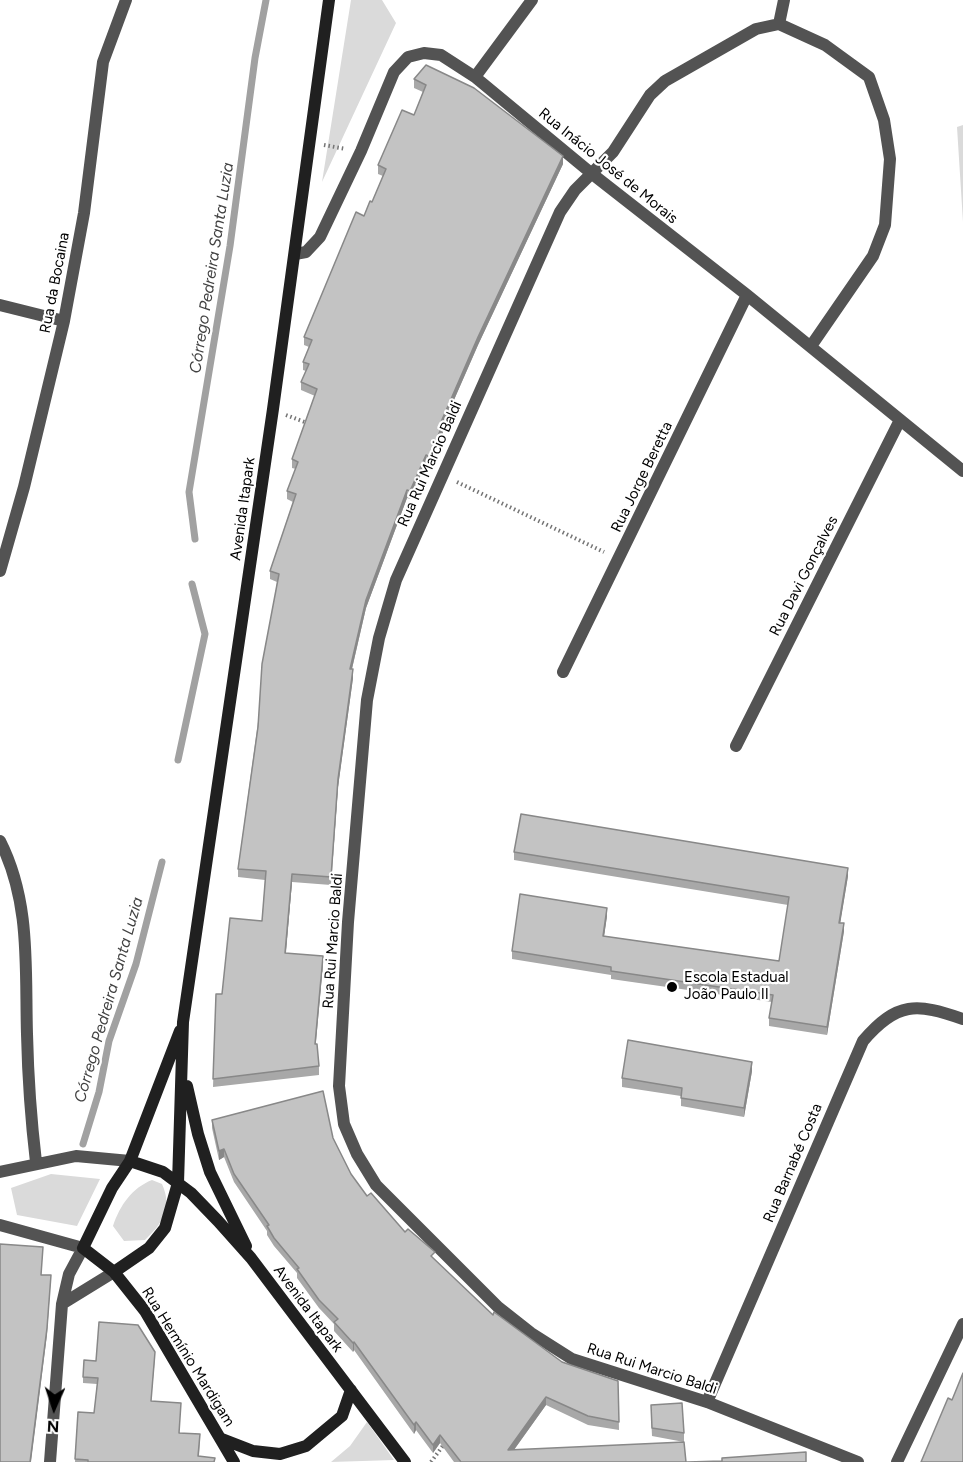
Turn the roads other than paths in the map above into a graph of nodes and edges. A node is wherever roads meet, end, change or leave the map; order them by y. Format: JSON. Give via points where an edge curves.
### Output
{"nodes":[{"id":1,"x":126,"y":0,"type":"edge"},
{"id":2,"x":328,"y":0,"type":"edge"},
{"id":3,"x":532,"y":0,"type":"edge"},
{"id":4,"x":784,"y":0,"type":"edge"},
{"id":5,"x":779,"y":24,"type":"junction"},
{"id":6,"x":475,"y":77,"type":"junction"},
{"id":7,"x":591,"y":173,"type":"junction"},
{"id":8,"x":295,"y":254,"type":"junction"},
{"id":9,"x":747,"y":295,"type":"junction"},
{"id":10,"x":0,"y":305,"type":"edge"},
{"id":11,"x":64,"y":321,"type":"junction"},
{"id":12,"x":811,"y":346,"type":"junction"},
{"id":13,"x":900,"y":420,"type":"junction"},
{"id":14,"x":963,"y":471,"type":"edge"},
{"id":15,"x":0,"y":571,"type":"edge"},
{"id":16,"x":563,"y":672,"type":"dead end"},
{"id":17,"x":736,"y":746,"type":"dead end"},
{"id":18,"x":0,"y":842,"type":"edge"},
{"id":19,"x":963,"y":1019,"type":"edge"},
{"id":20,"x":183,"y":1022,"type":"junction"},
{"id":21,"x":183,"y":1067,"type":"junction"},
{"id":22,"x":130,"y":1161,"type":"junction"},
{"id":23,"x":36,"y":1162,"type":"junction"},
{"id":24,"x":0,"y":1172,"type":"edge"},
{"id":25,"x":178,"y":1183,"type":"junction"},
{"id":26,"x":0,"y":1225,"type":"edge"},
{"id":27,"x":83,"y":1248,"type":"junction"},
{"id":28,"x":251,"y":1258,"type":"junction"},
{"id":29,"x":114,"y":1272,"type":"junction"},
{"id":30,"x":62,"y":1304,"type":"junction"},
{"id":31,"x":963,"y":1324,"type":"edge"},
{"id":32,"x":351,"y":1390,"type":"junction"},
{"id":33,"x":707,"y":1402,"type":"junction"},
{"id":34,"x":222,"y":1439,"type":"junction"},
{"id":35,"x":50,"y":1462,"type":"edge"},
{"id":36,"x":234,"y":1462,"type":"edge"},
{"id":37,"x":405,"y":1462,"type":"edge"},
{"id":38,"x":858,"y":1462,"type":"edge"},
{"id":39,"x":897,"y":1462,"type":"edge"}],
"edges":[{"from":1,"to":11,"type":"street","name":"Rua da Bocaina","via":[[103,62],[84,213]]},
{"from":2,"to":8,"type":"main road","name":"Avenida Itapark"},
{"from":3,"to":6,"type":"street"},
{"from":4,"to":5,"type":"street"},
{"from":5,"to":7,"type":"street","name":"Rua Rui Marcio Baldi","via":[[756,29],[665,81],[650,95],[613,153]]},
{"from":5,"to":12,"type":"street","via":[[825,45],[869,77],[885,120],[890,159],[885,225],[873,256]]},
{"from":6,"to":7,"type":"street","name":"Rua Inácio José de Morais"},
{"from":6,"to":8,"type":"street","name":"Rua Inácio José de Morais","via":[[441,55],[424,52],[408,57],[394,72],[320,237],[306,252]]},
{"from":7,"to":9,"type":"street","name":"Rua Inácio José de Morais"},
{"from":7,"to":33,"type":"street","name":"Rua Rui Marcio Baldi","via":[[560,212],[441,474],[396,580],[379,638],[367,700],[339,1086],[344,1124],[376,1185],[498,1307],[531,1334],[572,1359]]},
{"from":8,"to":20,"type":"main road","name":"Avenida Itapark"},
{"from":9,"to":12,"type":"street","name":"Rua Inácio José de Morais"},
{"from":9,"to":16,"type":"street","name":"Rua Jorge Beretta"},
{"from":10,"to":11,"type":"street"},
{"from":11,"to":15,"type":"street","name":"Rua da Bocaina"},
{"from":12,"to":13,"type":"street","name":"Rua Inácio José de Morais"},
{"from":13,"to":14,"type":"street","name":"Rua Inácio José de Morais"},
{"from":13,"to":17,"type":"street","name":"Rua Davi Gonçalves"},
{"from":18,"to":23,"type":"street","via":[[18,884],[24,914],[28,1095]]},
{"from":19,"to":33,"type":"street","name":"Rua Barnabé Costa","via":[[928,1007],[909,1009],[876,1025],[863,1041]]},
{"from":20,"to":21,"type":"main road","name":"Avenida Itapark"},
{"from":20,"to":22,"type":"main road","name":"Avenida Itapark"},
{"from":21,"to":25,"type":"main road","name":"Avenida Itapark"},
{"from":21,"to":28,"type":"main road","via":[[210,1172]]},
{"from":22,"to":23,"type":"street","via":[[76,1156]]},
{"from":22,"to":25,"type":"main road","name":"Avenida Itapark","via":[[147,1165]]},
{"from":22,"to":27,"type":"main road","name":"Avenida Itapark","via":[[112,1188]]},
{"from":23,"to":24,"type":"street"},
{"from":25,"to":28,"type":"main road","name":"Avenida Itapark"},
{"from":25,"to":29,"type":"main road","name":"Avenida Itapark","via":[[165,1228],[149,1248]]},
{"from":26,"to":27,"type":"street"},
{"from":27,"to":29,"type":"main road","name":"Rua Hermínio Mardigam"},
{"from":27,"to":30,"type":"street","via":[[69,1274]]},
{"from":28,"to":32,"type":"main road","name":"Avenida Itapark"},
{"from":29,"to":30,"type":"street"},
{"from":29,"to":34,"type":"main road","name":"Rua Hermínio Mardigam","via":[[145,1311]]},
{"from":30,"to":35,"type":"street"},
{"from":31,"to":39,"type":"street"},
{"from":32,"to":34,"type":"main road","via":[[342,1416],[306,1446],[280,1454],[253,1451]]},
{"from":32,"to":37,"type":"main road","name":"Avenida Itapark"},
{"from":33,"to":38,"type":"street","name":"Rua Rui Marcio Baldi"},
{"from":34,"to":36,"type":"main road","name":"Rua Hermínio Mardigam"}]}
